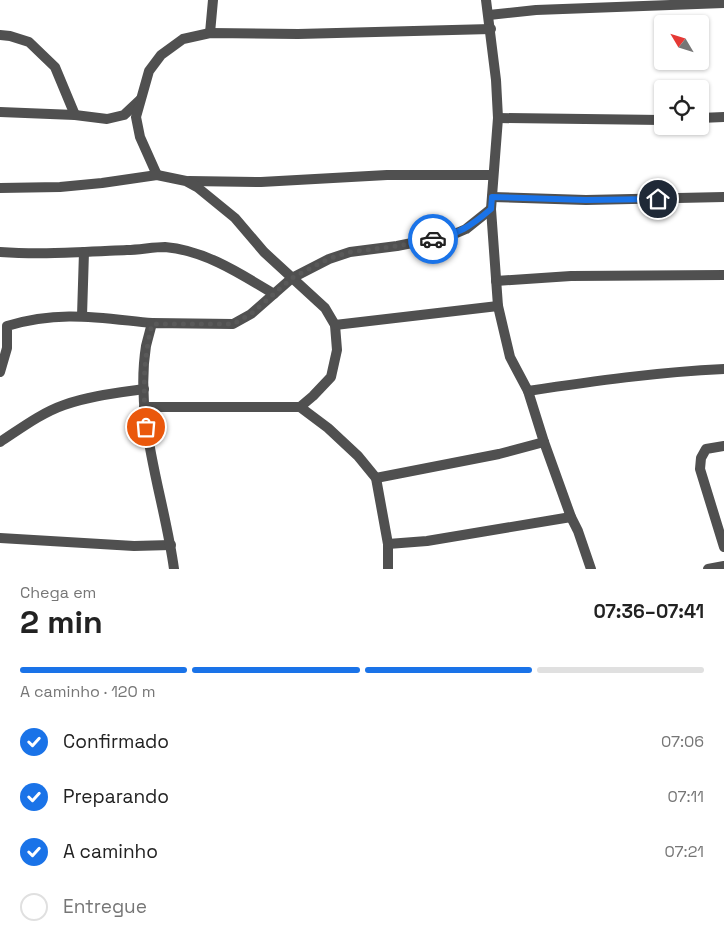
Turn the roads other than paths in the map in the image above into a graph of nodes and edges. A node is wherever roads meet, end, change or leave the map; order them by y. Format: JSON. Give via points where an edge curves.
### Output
{"nodes":[{"id":1,"x":213,"y":0,"type":"edge"},
{"id":2,"x":486,"y":0,"type":"edge"},
{"id":3,"x":724,"y":3,"type":"edge"},
{"id":4,"x":488,"y":15,"type":"junction"},
{"id":5,"x":491,"y":29,"type":"junction"},
{"id":6,"x":210,"y":33,"type":"junction"},
{"id":7,"x":0,"y":35,"type":"edge"},
{"id":8,"x":140,"y":99,"type":"junction"},
{"id":9,"x":0,"y":112,"type":"edge"},
{"id":10,"x":75,"y":115,"type":"junction"},
{"id":11,"x":724,"y":117,"type":"edge"},
{"id":12,"x":498,"y":118,"type":"junction"},
{"id":13,"x":709,"y":118,"type":"edge"},
{"id":14,"x":654,"y":120,"type":"edge"},
{"id":15,"x":157,"y":175,"type":"junction"},
{"id":16,"x":493,"y":175,"type":"junction"},
{"id":17,"x":186,"y":181,"type":"junction"},
{"id":18,"x":0,"y":188,"type":"edge"},
{"id":19,"x":492,"y":197,"type":"junction"},
{"id":20,"x":724,"y":197,"type":"edge"},
{"id":21,"x":491,"y":209,"type":"junction"},
{"id":22,"x":0,"y":252,"type":"edge"},
{"id":23,"x":84,"y":252,"type":"junction"},
{"id":24,"x":724,"y":275,"type":"edge"},
{"id":25,"x":292,"y":278,"type":"junction"},
{"id":26,"x":496,"y":281,"type":"junction"},
{"id":27,"x":274,"y":294,"type":"junction"},
{"id":28,"x":498,"y":306,"type":"junction"},
{"id":29,"x":82,"y":316,"type":"junction"},
{"id":30,"x":152,"y":324,"type":"junction"},
{"id":31,"x":335,"y":325,"type":"junction"},
{"id":32,"x":3,"y":326,"type":"edge"},
{"id":33,"x":724,"y":369,"type":"edge"},
{"id":34,"x":0,"y":372,"type":"edge"},
{"id":35,"x":144,"y":389,"type":"junction"},
{"id":36,"x":528,"y":391,"type":"junction"},
{"id":37,"x":144,"y":407,"type":"junction"},
{"id":38,"x":300,"y":407,"type":"junction"},
{"id":39,"x":0,"y":442,"type":"edge"},
{"id":40,"x":544,"y":442,"type":"junction"},
{"id":41,"x":724,"y":446,"type":"edge"},
{"id":42,"x":376,"y":478,"type":"junction"},
{"id":43,"x":570,"y":517,"type":"junction"},
{"id":44,"x":0,"y":538,"type":"edge"},
{"id":45,"x":388,"y":544,"type":"junction"},
{"id":46,"x":171,"y":546,"type":"junction"},
{"id":47,"x":724,"y":547,"type":"edge"},
{"id":48,"x":724,"y":566,"type":"edge"},
{"id":49,"x":174,"y":569,"type":"edge"},
{"id":50,"x":388,"y":569,"type":"edge"},
{"id":51,"x":591,"y":569,"type":"edge"},
{"id":52,"x":708,"y":569,"type":"edge"}],
"edges":[{"from":1,"to":6,"type":"street"},
{"from":2,"to":4,"type":"street"},
{"from":3,"to":4,"type":"street","via":[[536,10]]},
{"from":4,"to":5,"type":"street"},
{"from":5,"to":6,"type":"street"},
{"from":5,"to":12,"type":"street"},
{"from":6,"to":8,"type":"street","via":[[183,39],[161,55],[149,71]]},
{"from":7,"to":10,"type":"street","via":[[29,42],[55,67]]},
{"from":8,"to":10,"type":"street","via":[[124,115],[107,119]]},
{"from":8,"to":15,"type":"street","via":[[136,117],[140,137]]},
{"from":9,"to":10,"type":"street"},
{"from":11,"to":13,"type":"street"},
{"from":12,"to":14,"type":"street"},
{"from":12,"to":16,"type":"street"},
{"from":15,"to":17,"type":"street"},
{"from":15,"to":18,"type":"street","via":[[68,186]]},
{"from":16,"to":17,"type":"street"},
{"from":16,"to":19,"type":"street"},
{"from":17,"to":25,"type":"street","via":[[197,186],[235,218]]},
{"from":19,"to":20,"type":"street","via":[[586,200]]},
{"from":19,"to":21,"type":"street"},
{"from":21,"to":25,"type":"street","via":[[466,229],[452,235],[350,252],[328,259]]},
{"from":21,"to":26,"type":"street"},
{"from":22,"to":23,"type":"street"},
{"from":23,"to":27,"type":"street","via":[[165,247],[190,252],[222,263]]},
{"from":23,"to":29,"type":"street"},
{"from":24,"to":26,"type":"street","via":[[571,276]]},
{"from":25,"to":27,"type":"street"},
{"from":25,"to":31,"type":"street","via":[[325,308]]},
{"from":26,"to":28,"type":"street"},
{"from":27,"to":30,"type":"street","via":[[251,314],[233,324]]},
{"from":28,"to":31,"type":"street"},
{"from":28,"to":36,"type":"street","via":[[510,357]]},
{"from":29,"to":30,"type":"street"},
{"from":29,"to":32,"type":"street","via":[[56,316]]},
{"from":30,"to":35,"type":"street","via":[[146,344]]},
{"from":31,"to":38,"type":"street","via":[[337,350],[331,377]]},
{"from":32,"to":34,"type":"street","via":[[7,348]]},
{"from":33,"to":36,"type":"street","via":[[632,376]]},
{"from":35,"to":37,"type":"street"},
{"from":35,"to":39,"type":"street","via":[[63,405]]},
{"from":36,"to":40,"type":"street"},
{"from":37,"to":38,"type":"street"},
{"from":37,"to":46,"type":"street"},
{"from":38,"to":42,"type":"street","via":[[358,456]]},
{"from":40,"to":42,"type":"street"},
{"from":40,"to":43,"type":"street"},
{"from":41,"to":47,"type":"street","via":[[706,449],[700,458],[700,468]]},
{"from":42,"to":45,"type":"street"},
{"from":43,"to":45,"type":"street","via":[[427,541]]},
{"from":43,"to":51,"type":"street"},
{"from":44,"to":46,"type":"street"},
{"from":45,"to":50,"type":"street"},
{"from":46,"to":49,"type":"street"},
{"from":48,"to":52,"type":"street"}]}
